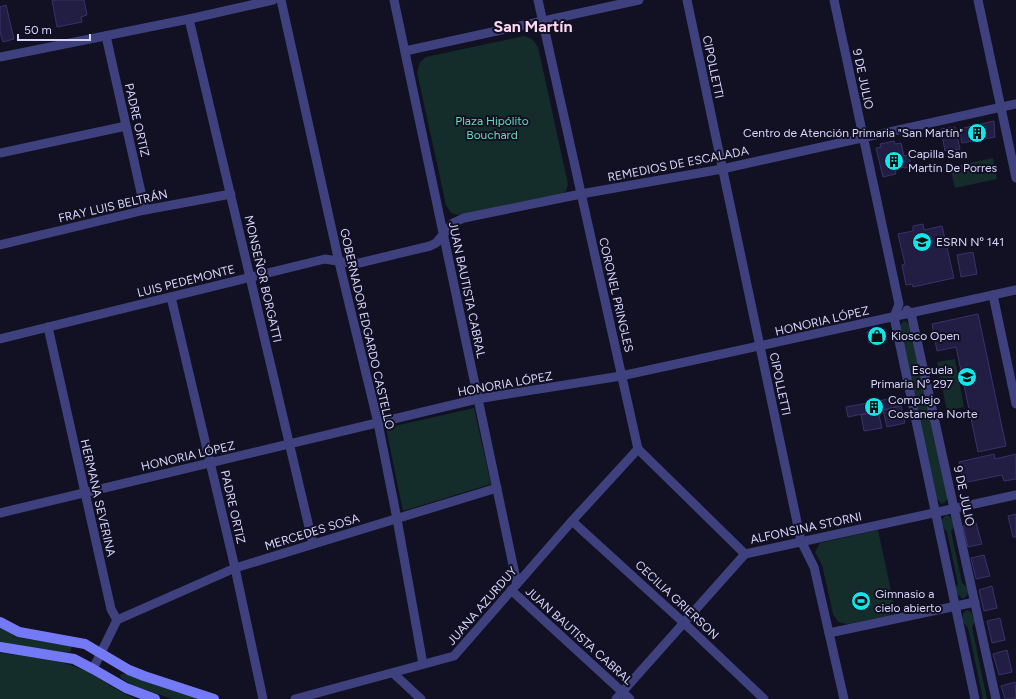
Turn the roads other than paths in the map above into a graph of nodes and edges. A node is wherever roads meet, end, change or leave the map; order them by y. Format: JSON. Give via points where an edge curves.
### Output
{"nodes":[{"id":1,"x":273,"y":0,"type":"edge"},
{"id":2,"x":281,"y":0,"type":"edge"},
{"id":3,"x":394,"y":0,"type":"edge"},
{"id":4,"x":538,"y":0,"type":"edge"},
{"id":5,"x":638,"y":0,"type":"edge"},
{"id":6,"x":687,"y":0,"type":"edge"},
{"id":7,"x":834,"y":0,"type":"edge"},
{"id":8,"x":978,"y":0,"type":"edge"},
{"id":9,"x":189,"y":19,"type":"junction"},
{"id":10,"x":542,"y":20,"type":"junction"},
{"id":11,"x":106,"y":36,"type":"junction"},
{"id":12,"x":405,"y":51,"type":"junction"},
{"id":13,"x":0,"y":57,"type":"edge"},
{"id":14,"x":1016,"y":104,"type":"edge"},
{"id":15,"x":1001,"y":107,"type":"junction"},
{"id":16,"x":126,"y":126,"type":"junction"},
{"id":17,"x":863,"y":137,"type":"junction"},
{"id":18,"x":0,"y":153,"type":"edge"},
{"id":19,"x":722,"y":168,"type":"junction"},
{"id":20,"x":1016,"y":178,"type":"edge"},
{"id":21,"x":231,"y":194,"type":"junction"},
{"id":22,"x":581,"y":194,"type":"junction"},
{"id":23,"x":145,"y":210,"type":"junction"},
{"id":24,"x":443,"y":233,"type":"junction"},
{"id":25,"x":0,"y":245,"type":"edge"},
{"id":26,"x":339,"y":262,"type":"junction"},
{"id":27,"x":249,"y":277,"type":"junction"},
{"id":28,"x":1016,"y":290,"type":"edge"},
{"id":29,"x":993,"y":295,"type":"junction"},
{"id":30,"x":171,"y":297,"type":"junction"},
{"id":31,"x":899,"y":304,"type":"junction"},
{"id":32,"x":911,"y":313,"type":"junction"},
{"id":33,"x":894,"y":317,"type":"junction"},
{"id":34,"x":48,"y":327,"type":"junction"},
{"id":35,"x":0,"y":339,"type":"edge"},
{"id":36,"x":760,"y":347,"type":"junction"},
{"id":37,"x":622,"y":376,"type":"junction"},
{"id":38,"x":477,"y":399,"type":"junction"},
{"id":39,"x":1016,"y":404,"type":"edge"},
{"id":40,"x":378,"y":423,"type":"junction"},
{"id":41,"x":290,"y":445,"type":"junction"},
{"id":42,"x":638,"y":449,"type":"junction"},
{"id":43,"x":210,"y":463,"type":"junction"},
{"id":44,"x":497,"y":488,"type":"junction"},
{"id":45,"x":84,"y":494,"type":"junction"},
{"id":46,"x":1016,"y":495,"type":"edge"},
{"id":47,"x":954,"y":508,"type":"junction"},
{"id":48,"x":936,"y":512,"type":"junction"},
{"id":49,"x":0,"y":513,"type":"edge"},
{"id":50,"x":397,"y":519,"type":"junction"},
{"id":51,"x":572,"y":521,"type":"junction"},
{"id":52,"x":801,"y":541,"type":"junction"},
{"id":53,"x":313,"y":544,"type":"junction"},
{"id":54,"x":745,"y":554,"type":"junction"},
{"id":55,"x":235,"y":568,"type":"junction"},
{"id":56,"x":514,"y":587,"type":"junction"},
{"id":57,"x":975,"y":602,"type":"junction"},
{"id":58,"x":956,"y":606,"type":"junction"},
{"id":59,"x":117,"y":620,"type":"junction"},
{"id":60,"x":0,"y":622,"type":"edge"},
{"id":61,"x":684,"y":623,"type":"junction"},
{"id":62,"x":829,"y":633,"type":"junction"},
{"id":63,"x":0,"y":647,"type":"edge"},
{"id":64,"x":101,"y":653,"type":"junction"},
{"id":65,"x":423,"y":664,"type":"junction"},
{"id":66,"x":93,"y":669,"type":"junction"},
{"id":67,"x":393,"y":673,"type":"junction"},
{"id":68,"x":619,"y":696,"type":"edge"},
{"id":69,"x":155,"y":699,"type":"edge"},
{"id":70,"x":214,"y":699,"type":"edge"},
{"id":71,"x":263,"y":699,"type":"edge"},
{"id":72,"x":295,"y":699,"type":"edge"},
{"id":73,"x":421,"y":699,"type":"edge"},
{"id":74,"x":630,"y":699,"type":"edge"},
{"id":75,"x":764,"y":699,"type":"edge"},
{"id":76,"x":844,"y":699,"type":"edge"},
{"id":77,"x":975,"y":699,"type":"edge"},
{"id":78,"x":996,"y":699,"type":"edge"}],
"edges":[{"from":1,"to":9,"type":"street"},
{"from":2,"to":26,"type":"street","name":"GOBERNADOR EDGARDO CASTELLO"},
{"from":3,"to":12,"type":"street","name":"JUAN BAUTISTA CABRAL"},
{"from":4,"to":10,"type":"street","name":"CORONEL PRINGLES"},
{"from":5,"to":10,"type":"street"},
{"from":6,"to":19,"type":"street","name":"CIPOLLETTI"},
{"from":7,"to":17,"type":"street","name":"9 DE JULIO"},
{"from":8,"to":15,"type":"street"},
{"from":9,"to":11,"type":"street"},
{"from":9,"to":21,"type":"street","name":"MONSEÑOR BORGATTI"},
{"from":10,"to":12,"type":"street"},
{"from":10,"to":22,"type":"street","name":"CORONEL PRINGLES"},
{"from":11,"to":13,"type":"street"},
{"from":11,"to":16,"type":"street","name":"PADRE ORTIZ"},
{"from":12,"to":24,"type":"street","name":"JUAN BAUTISTA CABRAL"},
{"from":14,"to":15,"type":"street","name":"REMEDIOS DE ESCALADA"},
{"from":15,"to":17,"type":"street","name":"REMEDIOS DE ESCALADA"},
{"from":15,"to":20,"type":"street"},
{"from":16,"to":18,"type":"street"},
{"from":16,"to":23,"type":"street","name":"PADRE ORTIZ"},
{"from":17,"to":19,"type":"street","name":"REMEDIOS DE ESCALADA"},
{"from":17,"to":31,"type":"street","name":"9 DE JULIO"},
{"from":19,"to":22,"type":"street","name":"REMEDIOS DE ESCALADA"},
{"from":19,"to":36,"type":"street","name":"CIPOLLETTI"},
{"from":21,"to":23,"type":"street","name":"FRAY LUIS BELTRÁN"},
{"from":21,"to":27,"type":"street","name":"MONSEÑOR BORGATTI"},
{"from":22,"to":24,"type":"street","name":"REMEDIOS DE ESCALADA","via":[[464,218]]},
{"from":22,"to":37,"type":"street","name":"CORONEL PRINGLES"},
{"from":23,"to":25,"type":"street","name":"FRAY LUIS BELTRÁN"},
{"from":24,"to":26,"type":"street","name":"LUIS PEDEMONTE","via":[[436,243],[430,246],[355,264]]},
{"from":24,"to":38,"type":"street","name":"JUAN BAUTISTA CABRAL"},
{"from":26,"to":27,"type":"street","name":"LUIS PEDEMONTE","via":[[325,259]]},
{"from":26,"to":40,"type":"street","name":"GOBERNADOR EDGARDO CASTELLO"},
{"from":27,"to":30,"type":"street","name":"LUIS PEDEMONTE"},
{"from":27,"to":41,"type":"street","name":"MONSEÑOR BORGATTI"},
{"from":28,"to":29,"type":"street","name":"HONORIA LÓPEZ"},
{"from":29,"to":32,"type":"street","name":"HONORIA LÓPEZ"},
{"from":29,"to":39,"type":"street"},
{"from":30,"to":34,"type":"street","name":"LUIS PEDEMONTE"},
{"from":30,"to":43,"type":"street","name":"PADRE ORTIZ"},
{"from":31,"to":32,"type":"street"},
{"from":31,"to":33,"type":"street"},
{"from":32,"to":33,"type":"street","name":"HONORIA LÓPEZ"},
{"from":32,"to":47,"type":"street","name":"9 DE JULIO"},
{"from":33,"to":36,"type":"street","name":"HONORIA LÓPEZ"},
{"from":33,"to":48,"type":"street"},
{"from":34,"to":35,"type":"street","name":"LUIS PEDEMONTE"},
{"from":34,"to":45,"type":"street","name":"HERMANA SEVERINA"},
{"from":36,"to":37,"type":"street","name":"HONORIA LÓPEZ"},
{"from":36,"to":52,"type":"street","name":"CIPOLLETTI"},
{"from":37,"to":38,"type":"street","name":"HONORIA LÓPEZ"},
{"from":37,"to":42,"type":"street","name":"CORONEL PRINGLES"},
{"from":38,"to":40,"type":"street","name":"HONORIA LÓPEZ"},
{"from":38,"to":44,"type":"street","name":"JUAN BAUTISTA CABRAL"},
{"from":40,"to":41,"type":"street","name":"HONORIA LÓPEZ"},
{"from":40,"to":50,"type":"street","name":"GOBERNADOR EDGARDO CASTELLO"},
{"from":41,"to":43,"type":"street","name":"HONORIA LÓPEZ"},
{"from":41,"to":53,"type":"street","name":"MONSEÑOR BORGATTI"},
{"from":42,"to":51,"type":"street","name":"JUANA AZURDUY"},
{"from":42,"to":54,"type":"street"},
{"from":43,"to":45,"type":"street","name":"HONORIA LÓPEZ"},
{"from":43,"to":55,"type":"street","name":"PADRE ORTIZ"},
{"from":44,"to":50,"type":"street","name":"MERCEDES SOSA"},
{"from":44,"to":56,"type":"street","name":"JUAN BAUTISTA CABRAL"},
{"from":45,"to":49,"type":"street","name":"HONORIA LÓPEZ"},
{"from":45,"to":59,"type":"street","name":"HERMANA SEVERINA","via":[[111,609]]},
{"from":46,"to":47,"type":"street","name":"ALFONSINA STORNI"},
{"from":47,"to":48,"type":"street","name":"ALFONSINA STORNI"},
{"from":47,"to":57,"type":"street","name":"9 DE JULIO"},
{"from":48,"to":52,"type":"street","name":"ALFONSINA STORNI"},
{"from":48,"to":58,"type":"street"},
{"from":50,"to":53,"type":"street","name":"MERCEDES SOSA"},
{"from":50,"to":65,"type":"street","name":"GOBERNADOR EDGARDO CASTELLO"},
{"from":51,"to":56,"type":"street","name":"JUANA AZURDUY"},
{"from":51,"to":61,"type":"street","name":"CECILIA GRIERSON"},
{"from":52,"to":54,"type":"street","name":"ALFONSINA STORNI"},
{"from":52,"to":62,"type":"street","name":"CIPOLLETTI","via":[[814,567]]},
{"from":53,"to":55,"type":"street","name":"MERCEDES SOSA"},
{"from":54,"to":61,"type":"street","name":"ALFONSINA STORNI"},
{"from":55,"to":59,"type":"street","name":"MERCEDES SOSA"},
{"from":55,"to":71,"type":"street","name":"PADRE ORTIZ"},
{"from":56,"to":65,"type":"street","name":"JUANA AZURDUY","via":[[454,656]]},
{"from":56,"to":68,"type":"street","name":"JUAN BAUTISTA CABRAL"},
{"from":57,"to":58,"type":"street"},
{"from":57,"to":78,"type":"street","name":"9 DE JULIO"},
{"from":58,"to":62,"type":"street"},
{"from":58,"to":77,"type":"street"},
{"from":59,"to":64,"type":"street"},
{"from":60,"to":64,"type":"main road","via":[[19,632],[85,644]]},
{"from":61,"to":68,"type":"street","name":"ALFONSINA STORNI"},
{"from":61,"to":75,"type":"street","name":"CECILIA GRIERSON"},
{"from":62,"to":76,"type":"street","name":"CIPOLLETTI"},
{"from":63,"to":66,"type":"main road","via":[[74,659]]},
{"from":64,"to":66,"type":"street"},
{"from":64,"to":70,"type":"main road","via":[[129,670]]},
{"from":65,"to":67,"type":"street","name":"JUANA AZURDUY"},
{"from":66,"to":69,"type":"main road","via":[[126,688]]},
{"from":67,"to":72,"type":"street","name":"JUANA AZURDUY"},
{"from":67,"to":73,"type":"street"},
{"from":68,"to":74,"type":"street","name":"JUAN BAUTISTA CABRAL"}]}
